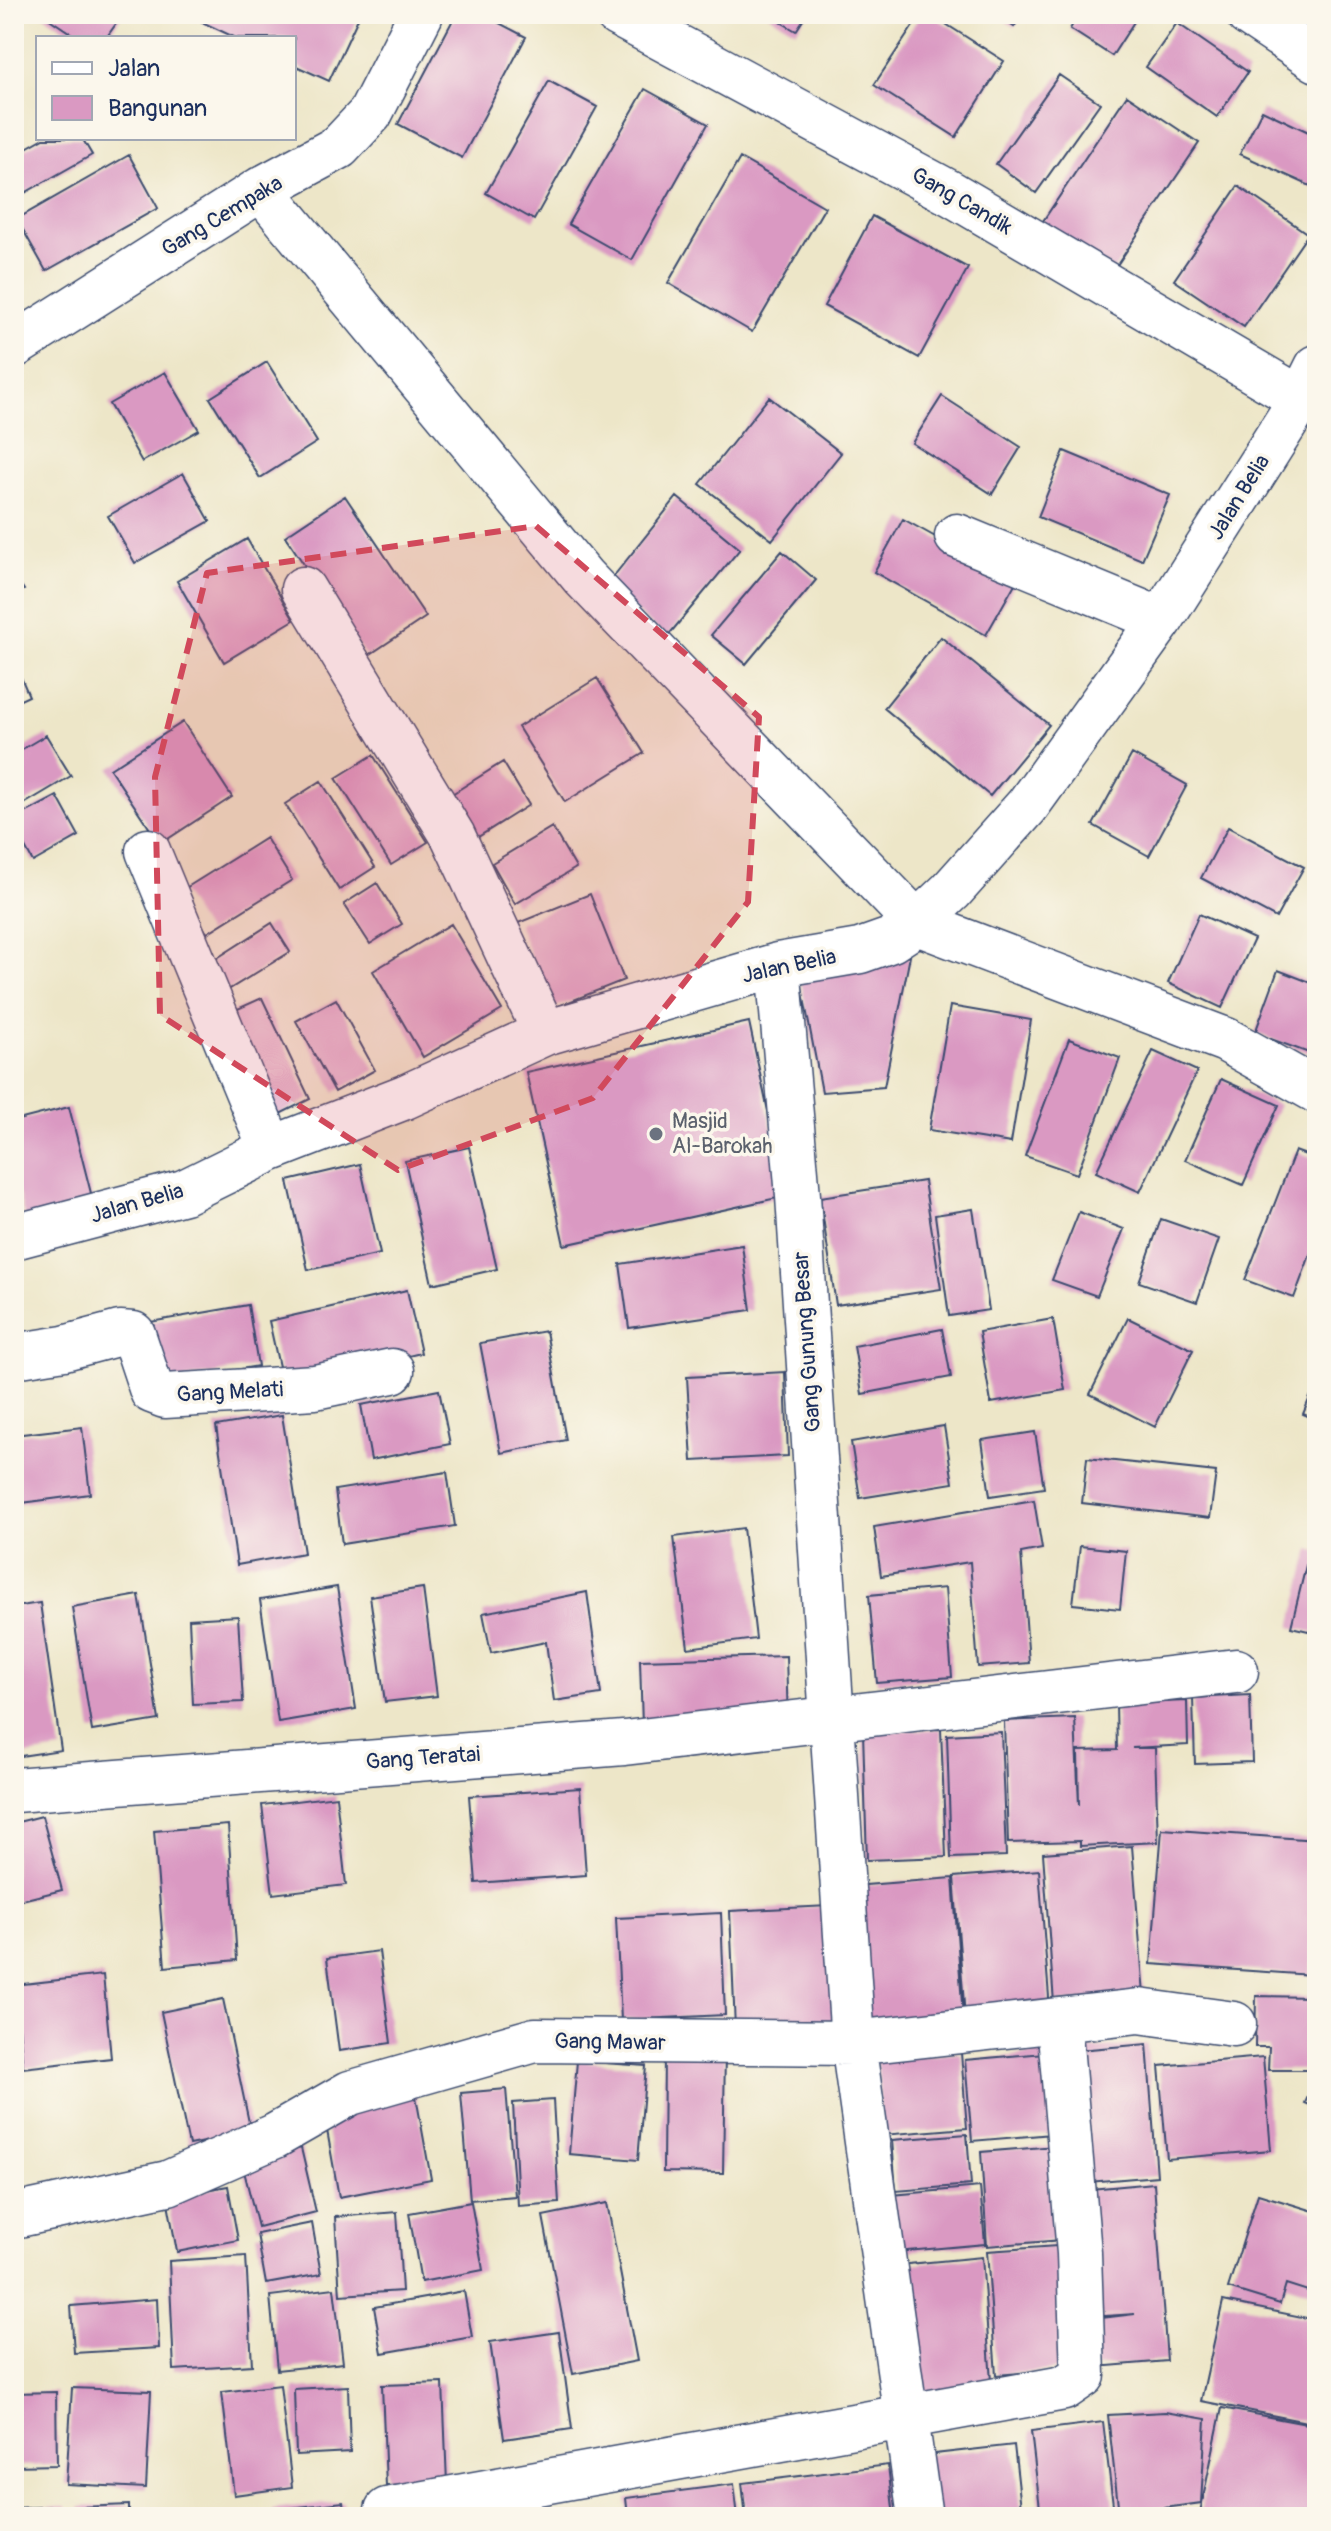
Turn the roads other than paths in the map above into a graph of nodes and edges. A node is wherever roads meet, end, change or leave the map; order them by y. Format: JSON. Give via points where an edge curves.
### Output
{"nodes":[{"id":1,"x":421,"y":14,"type":"edge"},
{"id":2,"x":617,"y":14,"type":"edge"},
{"id":3,"x":1248,"y":14,"type":"edge"},
{"id":4,"x":1317,"y":60,"type":"edge"},
{"id":5,"x":261,"y":189,"type":"junction"},
{"id":6,"x":14,"y":346,"type":"edge"},
{"id":7,"x":1309,"y":383,"type":"edge"},
{"id":8,"x":957,"y":536,"type":"dead end"},
{"id":9,"x":303,"y":589,"type":"dead end"},
{"id":10,"x":1161,"y":620,"type":"junction"},
{"id":11,"x":148,"y":851,"type":"dead end"},
{"id":12,"x":917,"y":923,"type":"junction"},
{"id":13,"x":778,"y":965,"type":"junction"},
{"id":14,"x":545,"y":1033,"type":"junction"},
{"id":15,"x":1317,"y":1091,"type":"edge"},
{"id":16,"x":271,"y":1149,"type":"junction"},
{"id":17,"x":14,"y":1237,"type":"edge"},
{"id":18,"x":14,"y":1356,"type":"edge"},
{"id":19,"x":392,"y":1371,"type":"dead end"},
{"id":20,"x":1236,"y":1671,"type":"dead end"},
{"id":21,"x":832,"y":1719,"type":"junction"},
{"id":22,"x":14,"y":1790,"type":"edge"},
{"id":23,"x":1059,"y":2022,"type":"junction"},
{"id":24,"x":1234,"y":2024,"type":"dead end"},
{"id":25,"x":853,"y":2043,"type":"junction"},
{"id":26,"x":14,"y":2216,"type":"edge"},
{"id":27,"x":906,"y":2416,"type":"junction"},
{"id":28,"x":387,"y":2510,"type":"dead end"},
{"id":29,"x":920,"y":2517,"type":"edge"}],
"edges":[{"from":1,"to":5,"type":"street","name":"Gang Cempaka","via":[[355,133],[321,159]]},
{"from":2,"to":7,"type":"street","name":"Gang Candik"},
{"from":3,"to":4,"type":"street"},
{"from":5,"to":6,"type":"street","name":"Gang Cempaka"},
{"from":5,"to":12,"type":"street","via":[[583,577]]},
{"from":7,"to":10,"type":"street","name":"Jalan Belia"},
{"from":8,"to":10,"type":"street"},
{"from":9,"to":14,"type":"street","via":[[453,836]]},
{"from":10,"to":12,"type":"street","name":"Jalan Belia","via":[[1027,806]]},
{"from":11,"to":16,"type":"street"},
{"from":12,"to":13,"type":"street","name":"Jalan Belia","via":[[878,946]]},
{"from":12,"to":15,"type":"street","via":[[1226,1040]]},
{"from":13,"to":14,"type":"street","name":"Jalan Belia"},
{"from":13,"to":21,"type":"street","name":"Gang Gunung Besar"},
{"from":14,"to":16,"type":"street","name":"Jalan Belia","via":[[405,1097]]},
{"from":16,"to":17,"type":"street","name":"Jalan Belia","via":[[184,1192]]},
{"from":18,"to":19,"type":"street","name":"Gang Melati","via":[[133,1334],[152,1391],[165,1396],[315,1387]]},
{"from":20,"to":21,"type":"street","name":"Gang Teratai"},
{"from":21,"to":22,"type":"street","name":"Gang Teratai","via":[[624,1743]]},
{"from":21,"to":25,"type":"street","name":"Gang Gunung Besar"},
{"from":23,"to":24,"type":"street","name":"Gang Mawar","via":[[1155,2010]]},
{"from":23,"to":25,"type":"street","name":"Gang Mawar"},
{"from":23,"to":27,"type":"street","via":[[1079,2253],[1083,2375],[1064,2388]]},
{"from":25,"to":26,"type":"street","name":"Gang Mawar","via":[[535,2040],[350,2093],[275,2136],[168,2183]]},
{"from":25,"to":27,"type":"street","name":"Gang Gunung Besar"},
{"from":27,"to":28,"type":"street"},
{"from":27,"to":29,"type":"street","name":"Gang Gunung Besar"}]}
